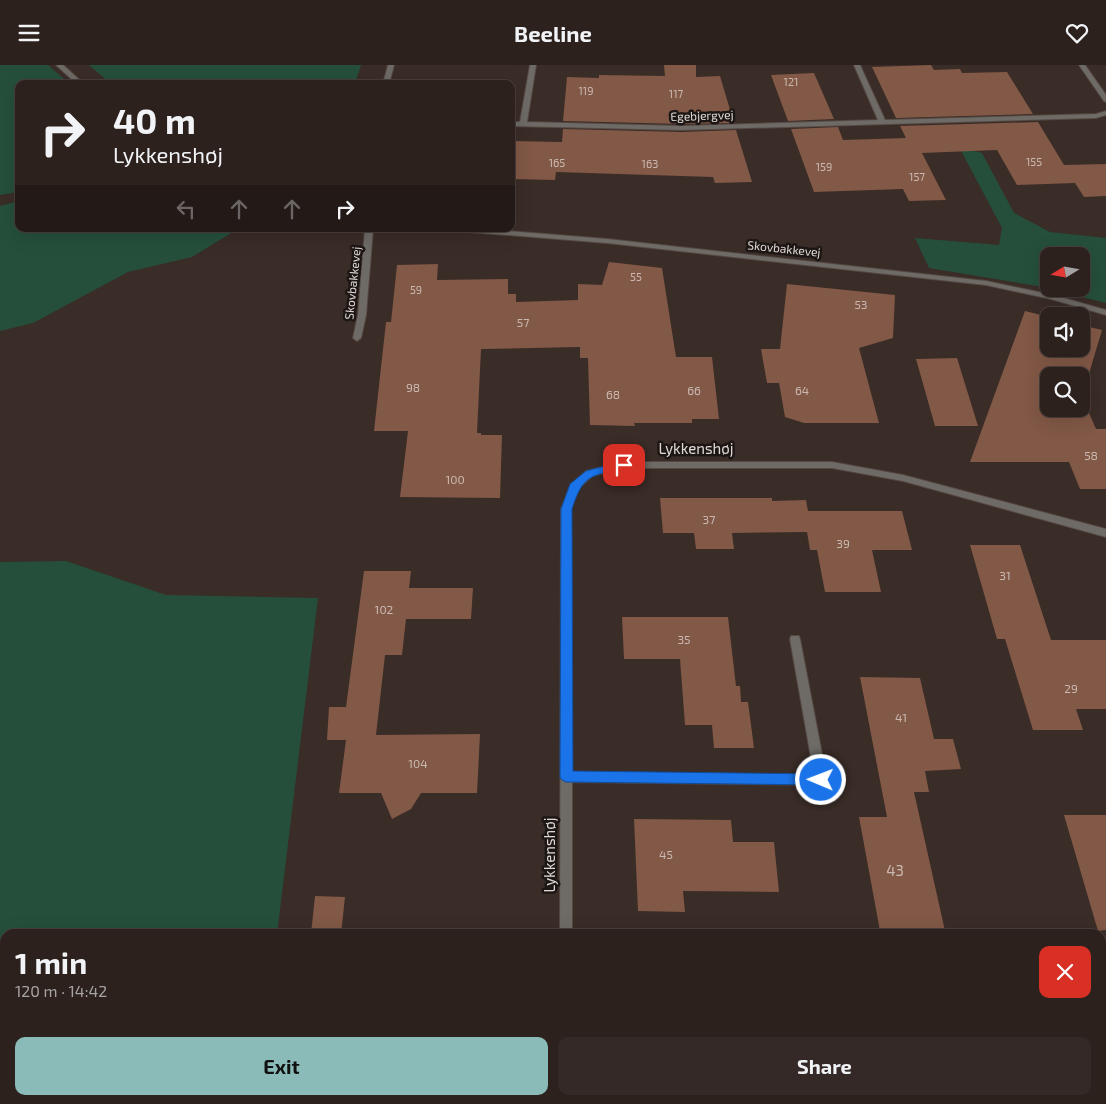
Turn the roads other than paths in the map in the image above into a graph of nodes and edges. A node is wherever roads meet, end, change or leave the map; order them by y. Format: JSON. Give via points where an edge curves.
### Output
{"nodes":[{"id":1,"x":59,"y":65,"type":"edge"},
{"id":2,"x":391,"y":65,"type":"edge"},
{"id":3,"x":533,"y":65,"type":"edge"},
{"id":4,"x":857,"y":65,"type":"edge"},
{"id":5,"x":1082,"y":65,"type":"edge"},
{"id":6,"x":76,"y":80,"type":"edge"},
{"id":7,"x":387,"y":80,"type":"edge"},
{"id":8,"x":1106,"y":100,"type":"edge"},
{"id":9,"x":1106,"y":113,"type":"edge"},
{"id":10,"x":882,"y":122,"type":"junction"},
{"id":11,"x":515,"y":124,"type":"edge"},
{"id":12,"x":523,"y":125,"type":"junction"},
{"id":13,"x":369,"y":232,"type":"edge"},
{"id":14,"x":494,"y":232,"type":"edge"},
{"id":15,"x":1106,"y":313,"type":"edge"},
{"id":16,"x":357,"y":338,"type":"dead end"},
{"id":17,"x":1106,"y":533,"type":"edge"},
{"id":18,"x":794,"y":639,"type":"dead end"},
{"id":19,"x":566,"y":777,"type":"junction"},
{"id":20,"x":566,"y":929,"type":"edge"}],
"edges":[{"from":1,"to":6,"type":"street"},
{"from":2,"to":7,"type":"street"},
{"from":3,"to":12,"type":"street"},
{"from":4,"to":10,"type":"street"},
{"from":5,"to":8,"type":"street"},
{"from":9,"to":10,"type":"street","name":"Egebjergvej","via":[[1096,116]]},
{"from":10,"to":12,"type":"street","name":"Egebjergvej","via":[[681,128]]},
{"from":11,"to":12,"type":"street","name":"Egebjergvej"},
{"from":13,"to":16,"type":"street","name":"Skovbakkevej"},
{"from":14,"to":15,"type":"street","name":"Skovbakkevej","via":[[617,242],[986,283],[1053,297]]},
{"from":17,"to":19,"type":"street","name":"Lykkenshøj","via":[[903,478],[832,465],[624,465],[589,473],[574,487],[566,509]]},
{"from":18,"to":19,"type":"street","via":[[821,780]]},
{"from":19,"to":20,"type":"street","name":"Lykkenshøj"}]}
